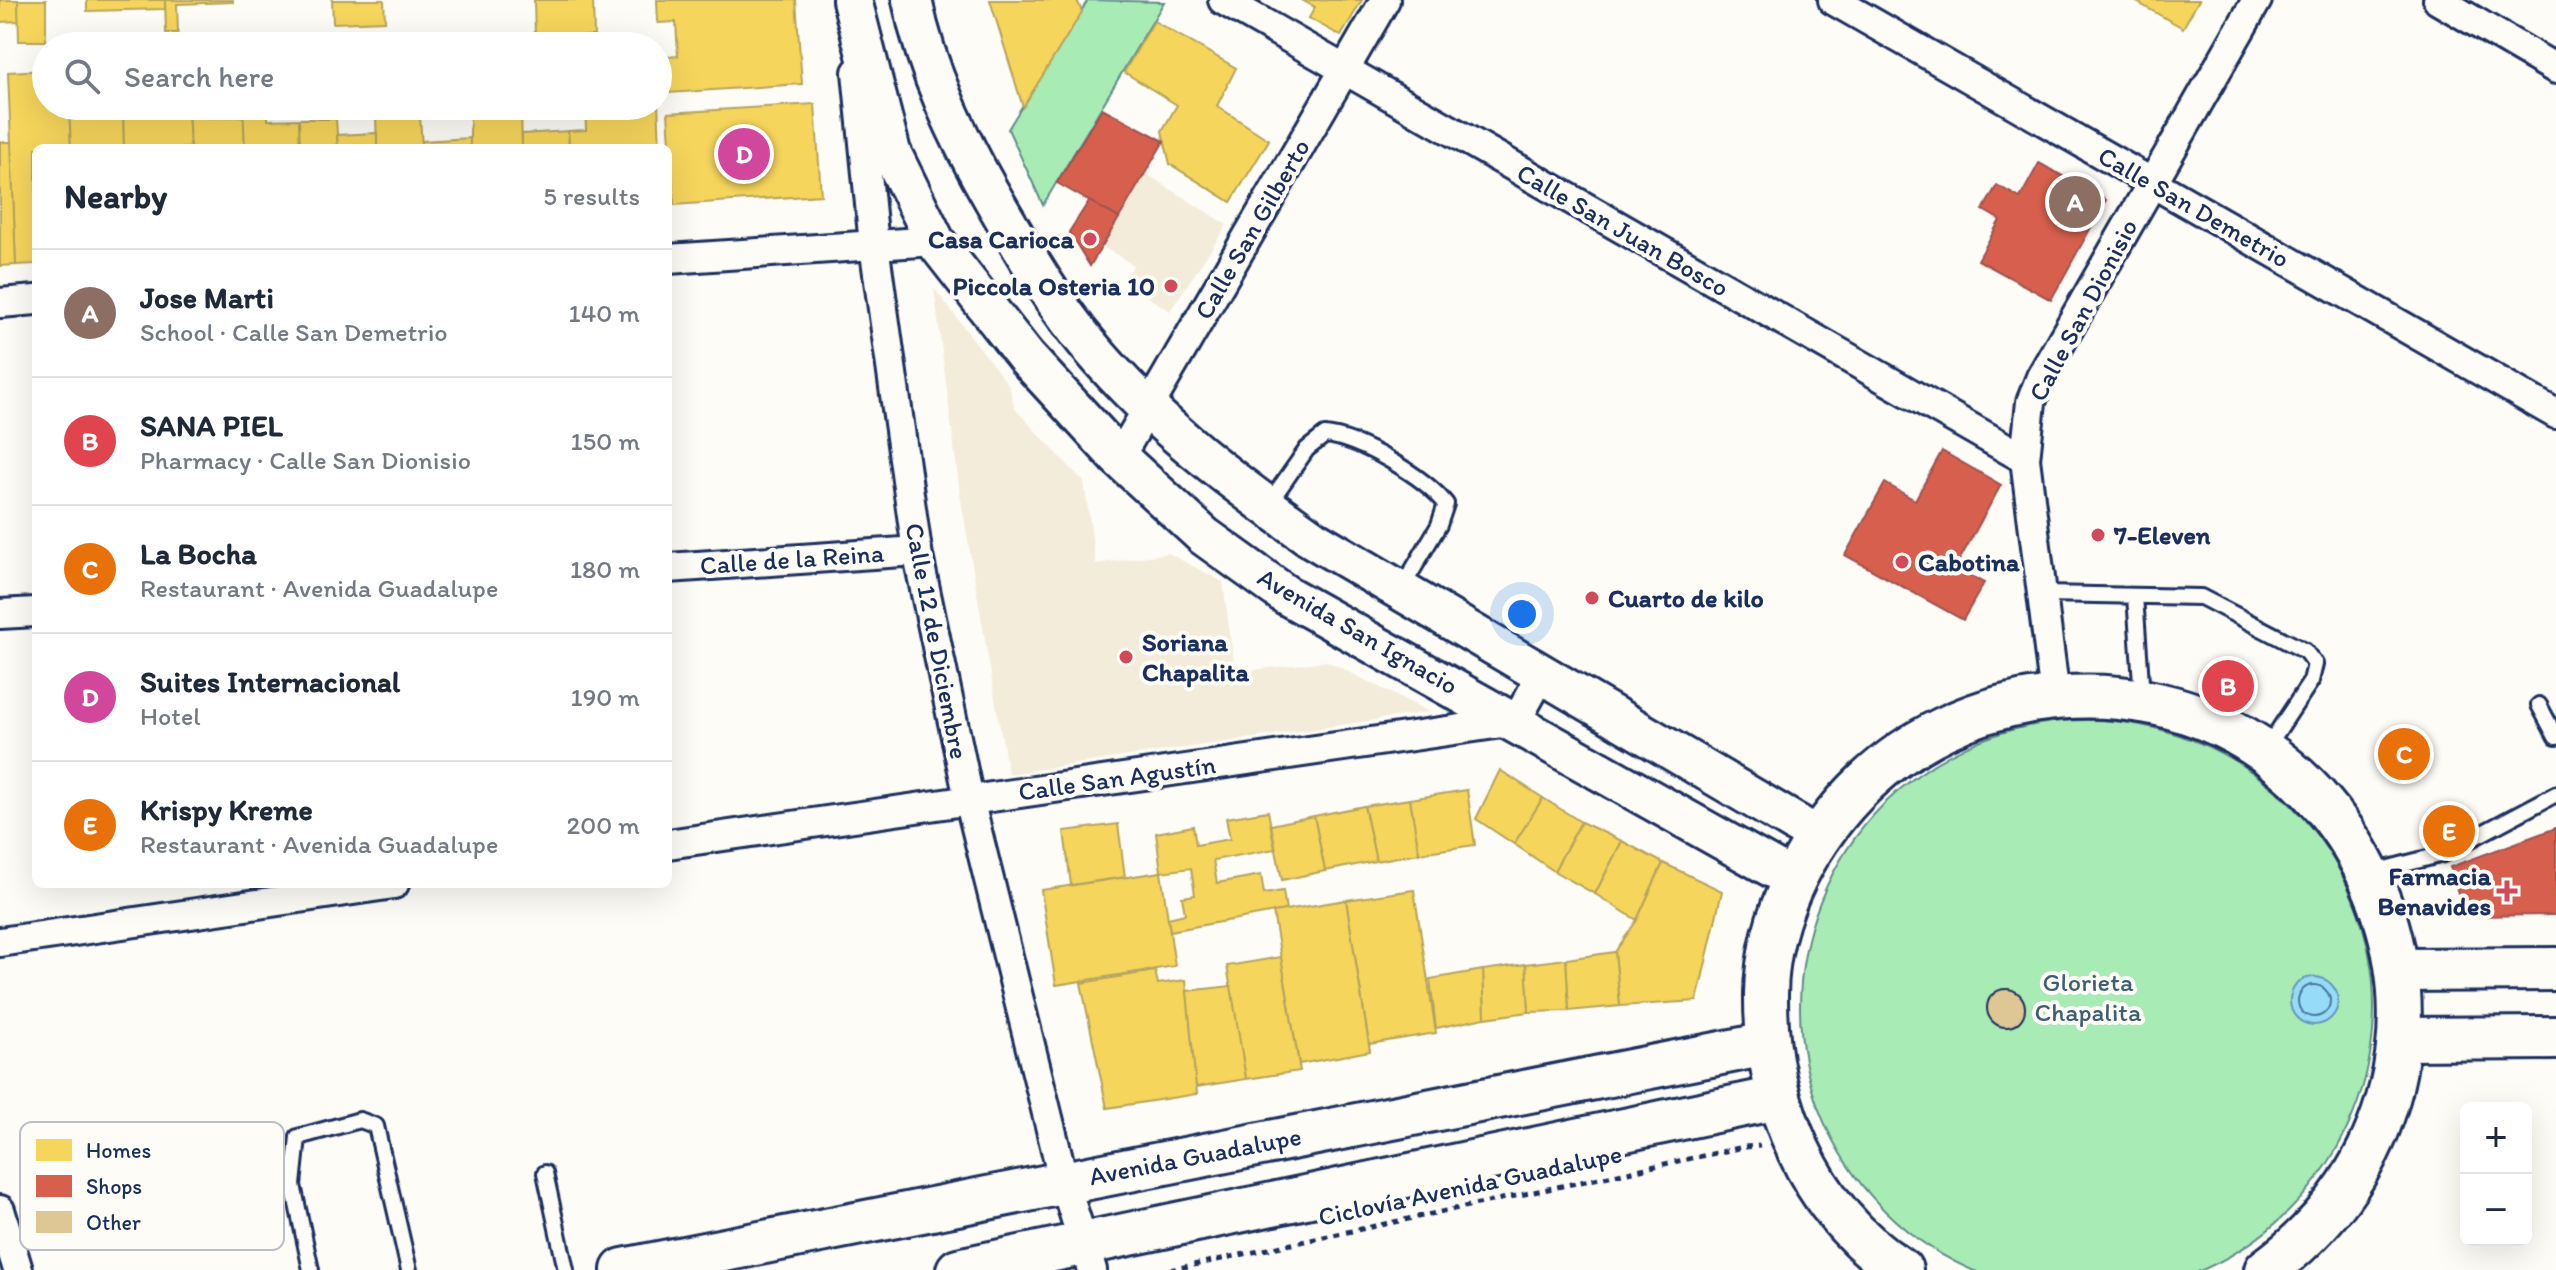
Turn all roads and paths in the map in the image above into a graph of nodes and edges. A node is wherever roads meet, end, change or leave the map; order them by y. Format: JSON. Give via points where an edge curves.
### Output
{"nodes":[{"id":1,"x":851,"y":0,"type":"edge"},
{"id":2,"x":912,"y":0,"type":"edge"},
{"id":3,"x":1223,"y":0,"type":"edge"},
{"id":4,"x":1385,"y":0,"type":"edge"},
{"id":5,"x":1833,"y":0,"type":"edge"},
{"id":6,"x":2257,"y":0,"type":"edge"},
{"id":7,"x":2438,"y":0,"type":"edge"},
{"id":8,"x":2556,"y":69,"type":"edge"},
{"id":9,"x":1344,"y":71,"type":"junction"},
{"id":10,"x":2152,"y":183,"type":"junction"},
{"id":11,"x":935,"y":241,"type":"junction"},
{"id":12,"x":874,"y":245,"type":"junction"},
{"id":13,"x":672,"y":259,"type":"edge"},
{"id":14,"x":32,"y":300,"type":"edge"},
{"id":15,"x":0,"y":303,"type":"edge"},
{"id":16,"x":1148,"y":409,"type":"junction"},
{"id":17,"x":2556,"y":414,"type":"edge"},
{"id":18,"x":1119,"y":458,"type":"junction"},
{"id":19,"x":2025,"y":459,"type":"junction"},
{"id":20,"x":1266,"y":506,"type":"junction"},
{"id":21,"x":917,"y":551,"type":"junction"},
{"id":22,"x":672,"y":568,"type":"edge"},
{"id":23,"x":1399,"y":593,"type":"junction"},
{"id":24,"x":2043,"y":594,"type":"junction"},
{"id":25,"x":2135,"y":596,"type":"junction"},
{"id":26,"x":32,"y":612,"type":"edge"},
{"id":27,"x":0,"y":614,"type":"edge"},
{"id":28,"x":1541,"y":676,"type":"junction"},
{"id":29,"x":2055,"y":697,"type":"junction"},
{"id":30,"x":2142,"y":702,"type":"junction"},
{"id":31,"x":2539,"y":705,"type":"dead end"},
{"id":32,"x":1516,"y":721,"type":"junction"},
{"id":33,"x":2556,"y":737,"type":"edge"},
{"id":34,"x":2264,"y":752,"type":"junction"},
{"id":35,"x":2556,"y":794,"type":"edge"},
{"id":36,"x":969,"y":799,"type":"junction"},
{"id":37,"x":1819,"y":837,"type":"junction"},
{"id":38,"x":672,"y":843,"type":"edge"},
{"id":39,"x":2369,"y":874,"type":"junction"},
{"id":40,"x":1794,"y":880,"type":"junction"},
{"id":41,"x":367,"y":888,"type":"edge"},
{"id":42,"x":0,"y":942,"type":"edge"},
{"id":43,"x":2556,"y":969,"type":"edge"},
{"id":44,"x":2399,"y":970,"type":"junction"},
{"id":45,"x":2401,"y":1039,"type":"junction"},
{"id":46,"x":1767,"y":1044,"type":"junction"},
{"id":47,"x":2554,"y":1046,"type":"edge"},
{"id":48,"x":1777,"y":1098,"type":"junction"},
{"id":49,"x":1766,"y":1146,"type":"dead end"},
{"id":50,"x":545,"y":1173,"type":"dead end"},
{"id":51,"x":1064,"y":1182,"type":"junction"},
{"id":52,"x":0,"y":1210,"type":"edge"},
{"id":53,"x":1088,"y":1258,"type":"edge"},
{"id":54,"x":18,"y":1270,"type":"edge"},
{"id":55,"x":311,"y":1270,"type":"edge"},
{"id":56,"x":409,"y":1270,"type":"edge"},
{"id":57,"x":566,"y":1270,"type":"edge"},
{"id":58,"x":623,"y":1270,"type":"edge"},
{"id":59,"x":958,"y":1270,"type":"edge"},
{"id":60,"x":1170,"y":1270,"type":"edge"},
{"id":61,"x":1901,"y":1270,"type":"edge"},
{"id":62,"x":2266,"y":1270,"type":"edge"}],
"edges":[{"from":1,"to":11,"type":"street","name":"Avenida San Ignacio","via":[[891,152]]},
{"from":1,"to":12,"type":"street","name":"Calle 12 de Diciembre"},
{"from":2,"to":16,"type":"street","name":"Avenida San Ignacio","via":[[921,43],[960,141],[1046,286],[1091,349]]},
{"from":3,"to":9,"type":"street","name":"Calle San Juan Bosco"},
{"from":4,"to":9,"type":"street","name":"Calle San Gilberto"},
{"from":5,"to":10,"type":"street","name":"Calle San Demetrio"},
{"from":6,"to":10,"type":"street","name":"Calle San Dionisio"},
{"from":7,"to":8,"type":"street"},
{"from":9,"to":16,"type":"street","name":"Calle San Gilberto"},
{"from":9,"to":19,"type":"street","name":"Calle San Juan Bosco"},
{"from":10,"to":17,"type":"street","name":"Calle San Demetrio"},
{"from":10,"to":19,"type":"street","name":"Calle San Dionisio","via":[[2041,377],[2031,402]]},
{"from":11,"to":12,"type":"street"},
{"from":11,"to":18,"type":"street","name":"Avenida San Ignacio","via":[[1026,357]]},
{"from":12,"to":13,"type":"street"},
{"from":12,"to":21,"type":"street","name":"Calle 12 de Diciembre"},
{"from":14,"to":15,"type":"street"},
{"from":16,"to":18,"type":"street","name":"Calle San Gilberto"},
{"from":16,"to":20,"type":"street","name":"Avenida San Ignacio"},
{"from":18,"to":32,"type":"street","name":"Avenida San Ignacio","via":[[1204,536],[1286,595]]},
{"from":19,"to":24,"type":"street","name":"Calle San Dionisio"},
{"from":20,"to":23,"type":"street","name":"Avenida San Ignacio"},
{"from":20,"to":23,"type":"lane","via":[[1307,449],[1325,435],[1345,437],[1434,489],[1446,504],[1439,525]]},
{"from":21,"to":22,"type":"street","name":"Calle de la Reina"},
{"from":21,"to":36,"type":"street","name":"Calle 12 de Diciembre"},
{"from":23,"to":28,"type":"street","name":"Avenida San Ignacio"},
{"from":24,"to":25,"type":"lane"},
{"from":24,"to":29,"type":"street","name":"Calle San Dionisio"},
{"from":25,"to":30,"type":"lane"},
{"from":25,"to":34,"type":"lane","via":[[2201,597],[2305,651],[2315,664],[2311,681]]},
{"from":26,"to":27,"type":"street"},
{"from":28,"to":32,"type":"street"},
{"from":28,"to":37,"type":"street","name":"Avenida San Ignacio"},
{"from":29,"to":30,"type":"main road"},
{"from":29,"to":37,"type":"main road","via":[[1994,710],[1921,740],[1859,789]]},
{"from":30,"to":34,"type":"main road","via":[[2185,712]]},
{"from":31,"to":33,"type":"lane"},
{"from":32,"to":36,"type":"street","name":"Calle San Agustín"},
{"from":32,"to":40,"type":"street","name":"Avenida San Ignacio"},
{"from":34,"to":39,"type":"main road","via":[[2342,827]]},
{"from":35,"to":39,"type":"lane","via":[[2443,854]]},
{"from":36,"to":38,"type":"street","name":"Calle San Agustín"},
{"from":36,"to":51,"type":"street","name":"Calle 12 de Diciembre"},
{"from":37,"to":40,"type":"main road"},
{"from":39,"to":44,"type":"main road","via":[[2388,921]]},
{"from":40,"to":46,"type":"main road","via":[[1775,932],[1766,988]]},
{"from":41,"to":42,"type":"street"},
{"from":43,"to":44,"type":"main road"},
{"from":44,"to":45,"type":"main road"},
{"from":45,"to":47,"type":"main road"},
{"from":45,"to":62,"type":"main road","via":[[2390,1097],[2369,1153],[2337,1204],[2297,1248]]},
{"from":46,"to":48,"type":"main road"},
{"from":46,"to":51,"type":"main road","name":"Avenida Guadalupe"},
{"from":48,"to":53,"type":"main road"},
{"from":48,"to":61,"type":"main road","via":[[1801,1159],[1837,1214]]},
{"from":49,"to":60,"type":"path","name":"Ciclovía Avenida Guadalupe"},
{"from":50,"to":57,"type":"lane"},
{"from":51,"to":53,"type":"street","name":"Calle 12 de Diciembre"},
{"from":51,"to":58,"type":"main road","name":"Avenida Guadalupe"},
{"from":52,"to":54,"type":"street"},
{"from":53,"to":59,"type":"main road"},
{"from":55,"to":56,"type":"lane","via":[[293,1185],[298,1137],[360,1120],[376,1126]]}]}
